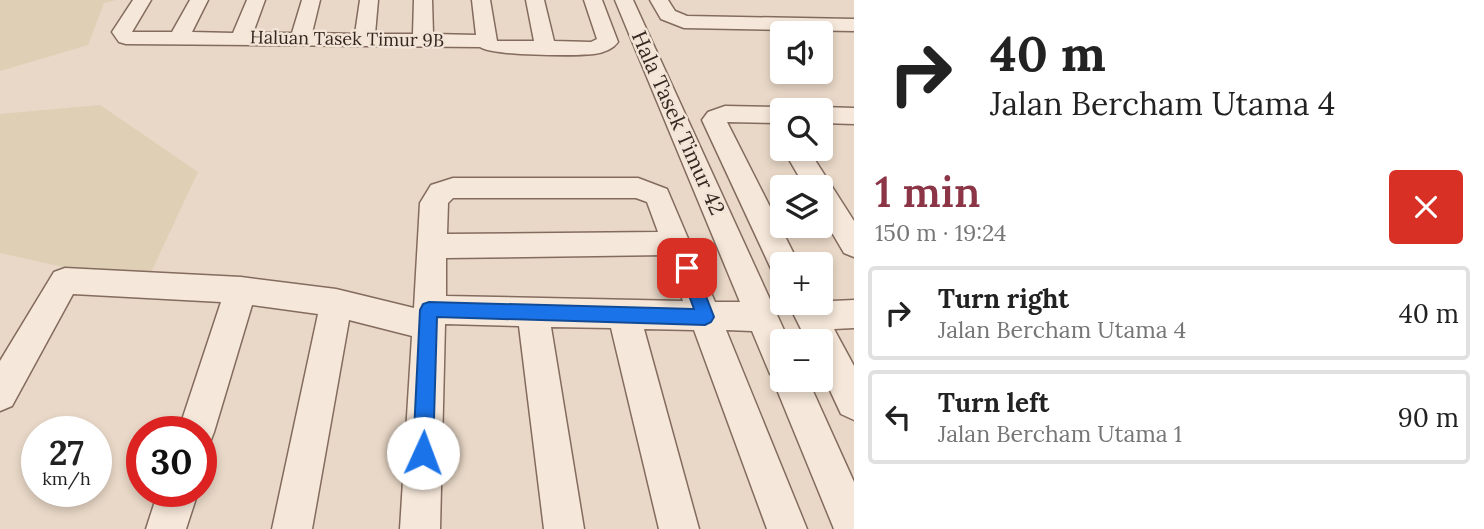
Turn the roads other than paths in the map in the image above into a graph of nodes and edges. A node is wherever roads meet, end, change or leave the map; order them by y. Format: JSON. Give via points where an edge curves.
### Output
{"nodes":[{"id":1,"x":142,"y":0,"type":"edge"},
{"id":2,"x":199,"y":0,"type":"edge"},
{"id":3,"x":256,"y":0,"type":"edge"},
{"id":4,"x":311,"y":0,"type":"edge"},
{"id":5,"x":369,"y":0,"type":"edge"},
{"id":6,"x":423,"y":0,"type":"edge"},
{"id":7,"x":481,"y":0,"type":"edge"},
{"id":8,"x":535,"y":0,"type":"edge"},
{"id":9,"x":593,"y":0,"type":"edge"},
{"id":10,"x":624,"y":0,"type":"edge"},
{"id":11,"x":659,"y":0,"type":"edge"},
{"id":12,"x":723,"y":0,"type":"edge"},
{"id":13,"x":777,"y":8,"type":"dead end"},
{"id":14,"x":782,"y":21,"type":"edge"},
{"id":15,"x":738,"y":24,"type":"junction"},
{"id":16,"x":854,"y":25,"type":"edge"},
{"id":17,"x":833,"y":27,"type":"edge"},
{"id":18,"x":770,"y":29,"type":"edge"},
{"id":19,"x":770,"y":33,"type":"edge"},
{"id":20,"x":179,"y":38,"type":"junction"},
{"id":21,"x":241,"y":38,"type":"junction"},
{"id":22,"x":641,"y":38,"type":"junction"},
{"id":23,"x":301,"y":39,"type":"junction"},
{"id":24,"x":364,"y":40,"type":"junction"},
{"id":25,"x":423,"y":41,"type":"junction"},
{"id":26,"x":487,"y":41,"type":"junction"},
{"id":27,"x":833,"y":41,"type":"edge"},
{"id":28,"x":854,"y":41,"type":"edge"},
{"id":29,"x":545,"y":47,"type":"junction"},
{"id":30,"x":838,"y":116,"type":"edge"},
{"id":31,"x":770,"y":118,"type":"edge"},
{"id":32,"x":854,"y":139,"type":"edge"},
{"id":33,"x":833,"y":203,"type":"edge"},
{"id":34,"x":677,"y":243,"type":"junction"},
{"id":35,"x":854,"y":245,"type":"edge"},
{"id":36,"x":432,"y":246,"type":"junction"},
{"id":37,"x":778,"y":252,"type":"edge"},
{"id":38,"x":240,"y":290,"type":"junction"},
{"id":39,"x":336,"y":303,"type":"junction"},
{"id":40,"x":533,"y":312,"type":"junction"},
{"id":41,"x":833,"y":312,"type":"edge"},
{"id":42,"x":854,"y":314,"type":"edge"},
{"id":43,"x":624,"y":315,"type":"junction"},
{"id":44,"x":810,"y":315,"type":"edge"},
{"id":45,"x":705,"y":317,"type":"junction"},
{"id":46,"x":762,"y":317,"type":"junction"},
{"id":47,"x":428,"y":318,"type":"junction"},
{"id":48,"x":770,"y":335,"type":"edge"},
{"id":49,"x":795,"y":392,"type":"edge"},
{"id":50,"x":0,"y":394,"type":"edge"},
{"id":51,"x":854,"y":402,"type":"edge"},
{"id":52,"x":201,"y":416,"type":"edge"},
{"id":53,"x":173,"y":507,"type":"edge"},
{"id":54,"x":854,"y":528,"type":"edge"},
{"id":55,"x":166,"y":529,"type":"edge"},
{"id":56,"x":292,"y":529,"type":"edge"},
{"id":57,"x":420,"y":529,"type":"edge"},
{"id":58,"x":564,"y":529,"type":"edge"},
{"id":59,"x":679,"y":529,"type":"edge"},
{"id":60,"x":787,"y":529,"type":"edge"}],
"edges":[{"from":1,"to":20,"type":"street","name":"Haluan Tasek Timur 9B","via":[[123,37]]},
{"from":2,"to":20,"type":"street"},
{"from":3,"to":21,"type":"street"},
{"from":4,"to":23,"type":"street"},
{"from":5,"to":24,"type":"street"},
{"from":6,"to":25,"type":"street"},
{"from":7,"to":26,"type":"street"},
{"from":8,"to":29,"type":"street"},
{"from":9,"to":29,"type":"street","name":"Haluan Tasek Timur 9B","via":[[608,42],[594,48]]},
{"from":10,"to":22,"type":"street","name":"Hala Tasek Timur 42"},
{"from":11,"to":15,"type":"street","via":[[665,12],[678,21]]},
{"from":12,"to":15,"type":"street"},
{"from":13,"to":14,"type":"street"},
{"from":15,"to":18,"type":"street"},
{"from":16,"to":17,"type":"street"},
{"from":19,"to":22,"type":"street"},
{"from":20,"to":21,"type":"street","name":"Haluan Tasek Timur 9B"},
{"from":21,"to":23,"type":"street","name":"Haluan Tasek Timur 9B"},
{"from":22,"to":46,"type":"street","name":"Hala Tasek Timur 42"},
{"from":23,"to":24,"type":"street","name":"Haluan Tasek Timur 9B"},
{"from":24,"to":25,"type":"street","name":"Haluan Tasek Timur 9B"},
{"from":25,"to":26,"type":"street","name":"Haluan Tasek Timur 9B"},
{"from":26,"to":29,"type":"street","name":"Haluan Tasek Timur 9B","via":[[497,47]]},
{"from":27,"to":28,"type":"street"},
{"from":30,"to":32,"type":"street"},
{"from":31,"to":37,"type":"street","via":[[725,114],[716,117],[715,124]]},
{"from":33,"to":35,"type":"street"},
{"from":34,"to":36,"type":"street"},
{"from":34,"to":36,"type":"street","via":[[661,202],[652,192],[638,188],[453,188],[440,192],[434,203]]},
{"from":34,"to":45,"type":"street"},
{"from":36,"to":47,"type":"street"},
{"from":38,"to":39,"type":"street"},
{"from":38,"to":50,"type":"street","via":[[65,281]]},
{"from":38,"to":52,"type":"street"},
{"from":39,"to":47,"type":"street"},
{"from":39,"to":56,"type":"street"},
{"from":40,"to":43,"type":"street"},
{"from":40,"to":47,"type":"street"},
{"from":40,"to":58,"type":"street"},
{"from":41,"to":42,"type":"street"},
{"from":43,"to":45,"type":"street"},
{"from":43,"to":59,"type":"street"},
{"from":44,"to":51,"type":"street"},
{"from":45,"to":46,"type":"street"},
{"from":45,"to":60,"type":"street"},
{"from":46,"to":48,"type":"street","name":"Hala Tasek Timur 42"},
{"from":47,"to":57,"type":"street"},
{"from":49,"to":54,"type":"street"},
{"from":53,"to":55,"type":"street"}]}
